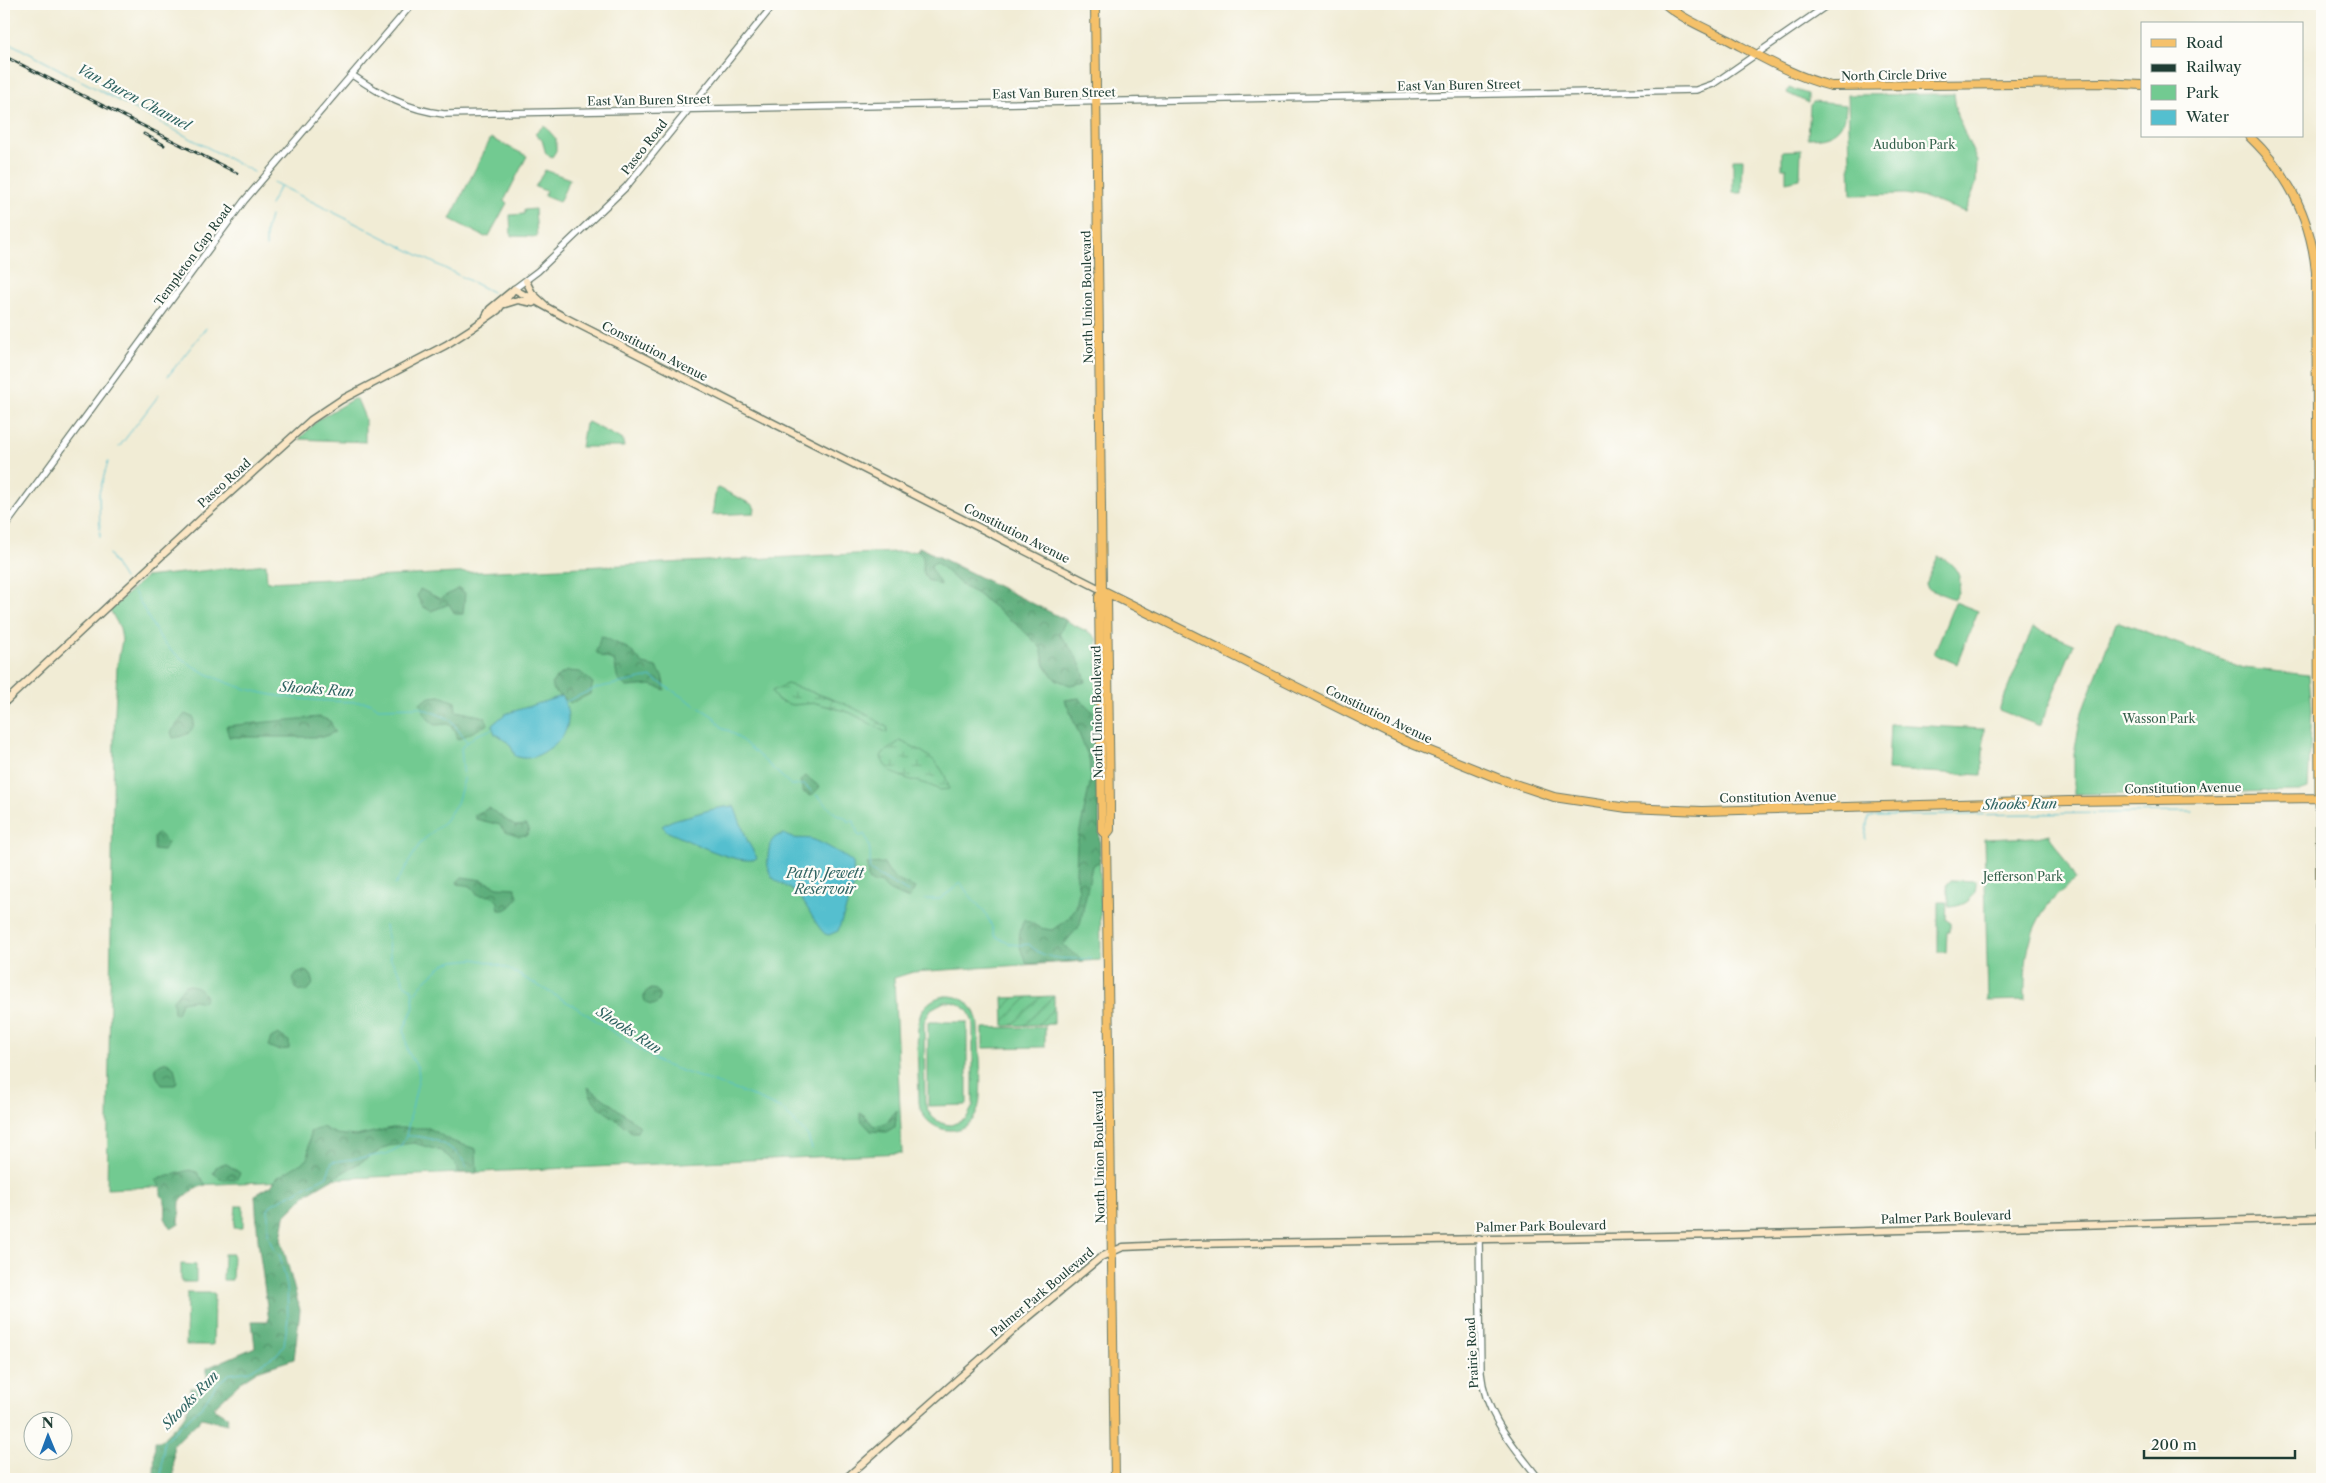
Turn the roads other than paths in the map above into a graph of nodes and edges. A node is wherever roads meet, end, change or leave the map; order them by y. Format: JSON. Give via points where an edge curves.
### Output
{"nodes":[{"id":1,"x":412,"y":4,"type":"edge"},
{"id":2,"x":774,"y":4,"type":"edge"},
{"id":3,"x":1095,"y":4,"type":"edge"},
{"id":4,"x":1665,"y":4,"type":"edge"},
{"id":5,"x":1828,"y":4,"type":"edge"},
{"id":6,"x":1756,"y":55,"type":"junction"},
{"id":7,"x":352,"y":75,"type":"junction"},
{"id":8,"x":2141,"y":85,"type":"edge"},
{"id":9,"x":1096,"y":102,"type":"junction"},
{"id":10,"x":688,"y":109,"type":"junction"},
{"id":11,"x":2251,"y":138,"type":"edge"},
{"id":12,"x":526,"y":281,"type":"junction"},
{"id":13,"x":514,"y":289,"type":"junction"},
{"id":14,"x":2320,"y":298,"type":"edge"},
{"id":15,"x":537,"y":303,"type":"junction"},
{"id":16,"x":547,"y":308,"type":"junction"},
{"id":17,"x":498,"y":310,"type":"junction"},
{"id":18,"x":486,"y":316,"type":"junction"},
{"id":19,"x":4,"y":528,"type":"edge"},
{"id":20,"x":1102,"y":590,"type":"junction"},
{"id":21,"x":4,"y":703,"type":"edge"},
{"id":22,"x":2321,"y":798,"type":"edge"},
{"id":23,"x":2322,"y":1155,"type":"edge"},
{"id":24,"x":2322,"y":1218,"type":"edge"},
{"id":25,"x":1479,"y":1238,"type":"junction"},
{"id":26,"x":1112,"y":1251,"type":"junction"},
{"id":27,"x":845,"y":1479,"type":"edge"},
{"id":28,"x":1115,"y":1479,"type":"edge"},
{"id":29,"x":1539,"y":1479,"type":"edge"}],
"edges":[{"from":1,"to":7,"type":"street","name":"Templeton Gap Road"},
{"from":2,"to":10,"type":"street","name":"Paseo Road"},
{"from":3,"to":9,"type":"main road","name":"North Union Boulevard"},
{"from":4,"to":6,"type":"main road","name":"North Circle Drive","via":[[1683,17]]},
{"from":5,"to":6,"type":"street","name":"East Van Buren Street"},
{"from":6,"to":8,"type":"main road","name":"North Circle Drive","via":[[1810,80],[1844,88]]},
{"from":6,"to":9,"type":"street","name":"East Van Buren Street","via":[[1713,84],[1696,90]]},
{"from":7,"to":10,"type":"street","name":"East Van Buren Street","via":[[392,101],[437,113]]},
{"from":7,"to":19,"type":"street","name":"Templeton Gap Road","via":[[244,202]]},
{"from":9,"to":10,"type":"street","name":"East Van Buren Street"},
{"from":9,"to":20,"type":"main road","name":"North Union Boulevard"},
{"from":10,"to":12,"type":"street","name":"Paseo Road","via":[[626,187]]},
{"from":11,"to":14,"type":"main road","via":[[2285,179],[2303,213],[2314,249]]},
{"from":12,"to":13,"type":"street","name":"Paseo Road"},
{"from":12,"to":16,"type":"main road","via":[[532,293]]},
{"from":13,"to":15,"type":"main road","name":"Constitution Avenue"},
{"from":13,"to":17,"type":"main road","name":"Paseo Road"},
{"from":13,"to":18,"type":"main road","name":"Paseo Road"},
{"from":14,"to":22,"type":"main road"},
{"from":15,"to":16,"type":"main road","name":"Constitution Avenue"},
{"from":15,"to":17,"type":"main road","via":[[513,300]]},
{"from":16,"to":20,"type":"main road","name":"Constitution Avenue"},
{"from":17,"to":18,"type":"main road","name":"Paseo Road"},
{"from":18,"to":21,"type":"main road","name":"Paseo Road","via":[[446,345],[341,400],[311,420]]},
{"from":20,"to":22,"type":"main road","name":"Constitution Avenue","via":[[1405,741],[1554,797],[1627,808],[1702,811]]},
{"from":20,"to":26,"type":"main road","name":"North Union Boulevard","via":[[1099,598],[1102,831],[1106,835]]},
{"from":22,"to":23,"type":"main road"},
{"from":24,"to":25,"type":"main road","name":"Palmer Park Boulevard"},
{"from":25,"to":26,"type":"main road","name":"Palmer Park Boulevard","via":[[1154,1245]]},
{"from":25,"to":29,"type":"street","name":"Prairie Road","via":[[1484,1389],[1496,1421]]},
{"from":26,"to":27,"type":"main road","name":"Palmer Park Boulevard","via":[[1019,1325]]},
{"from":26,"to":28,"type":"main road","name":"North Union Boulevard"}]}
